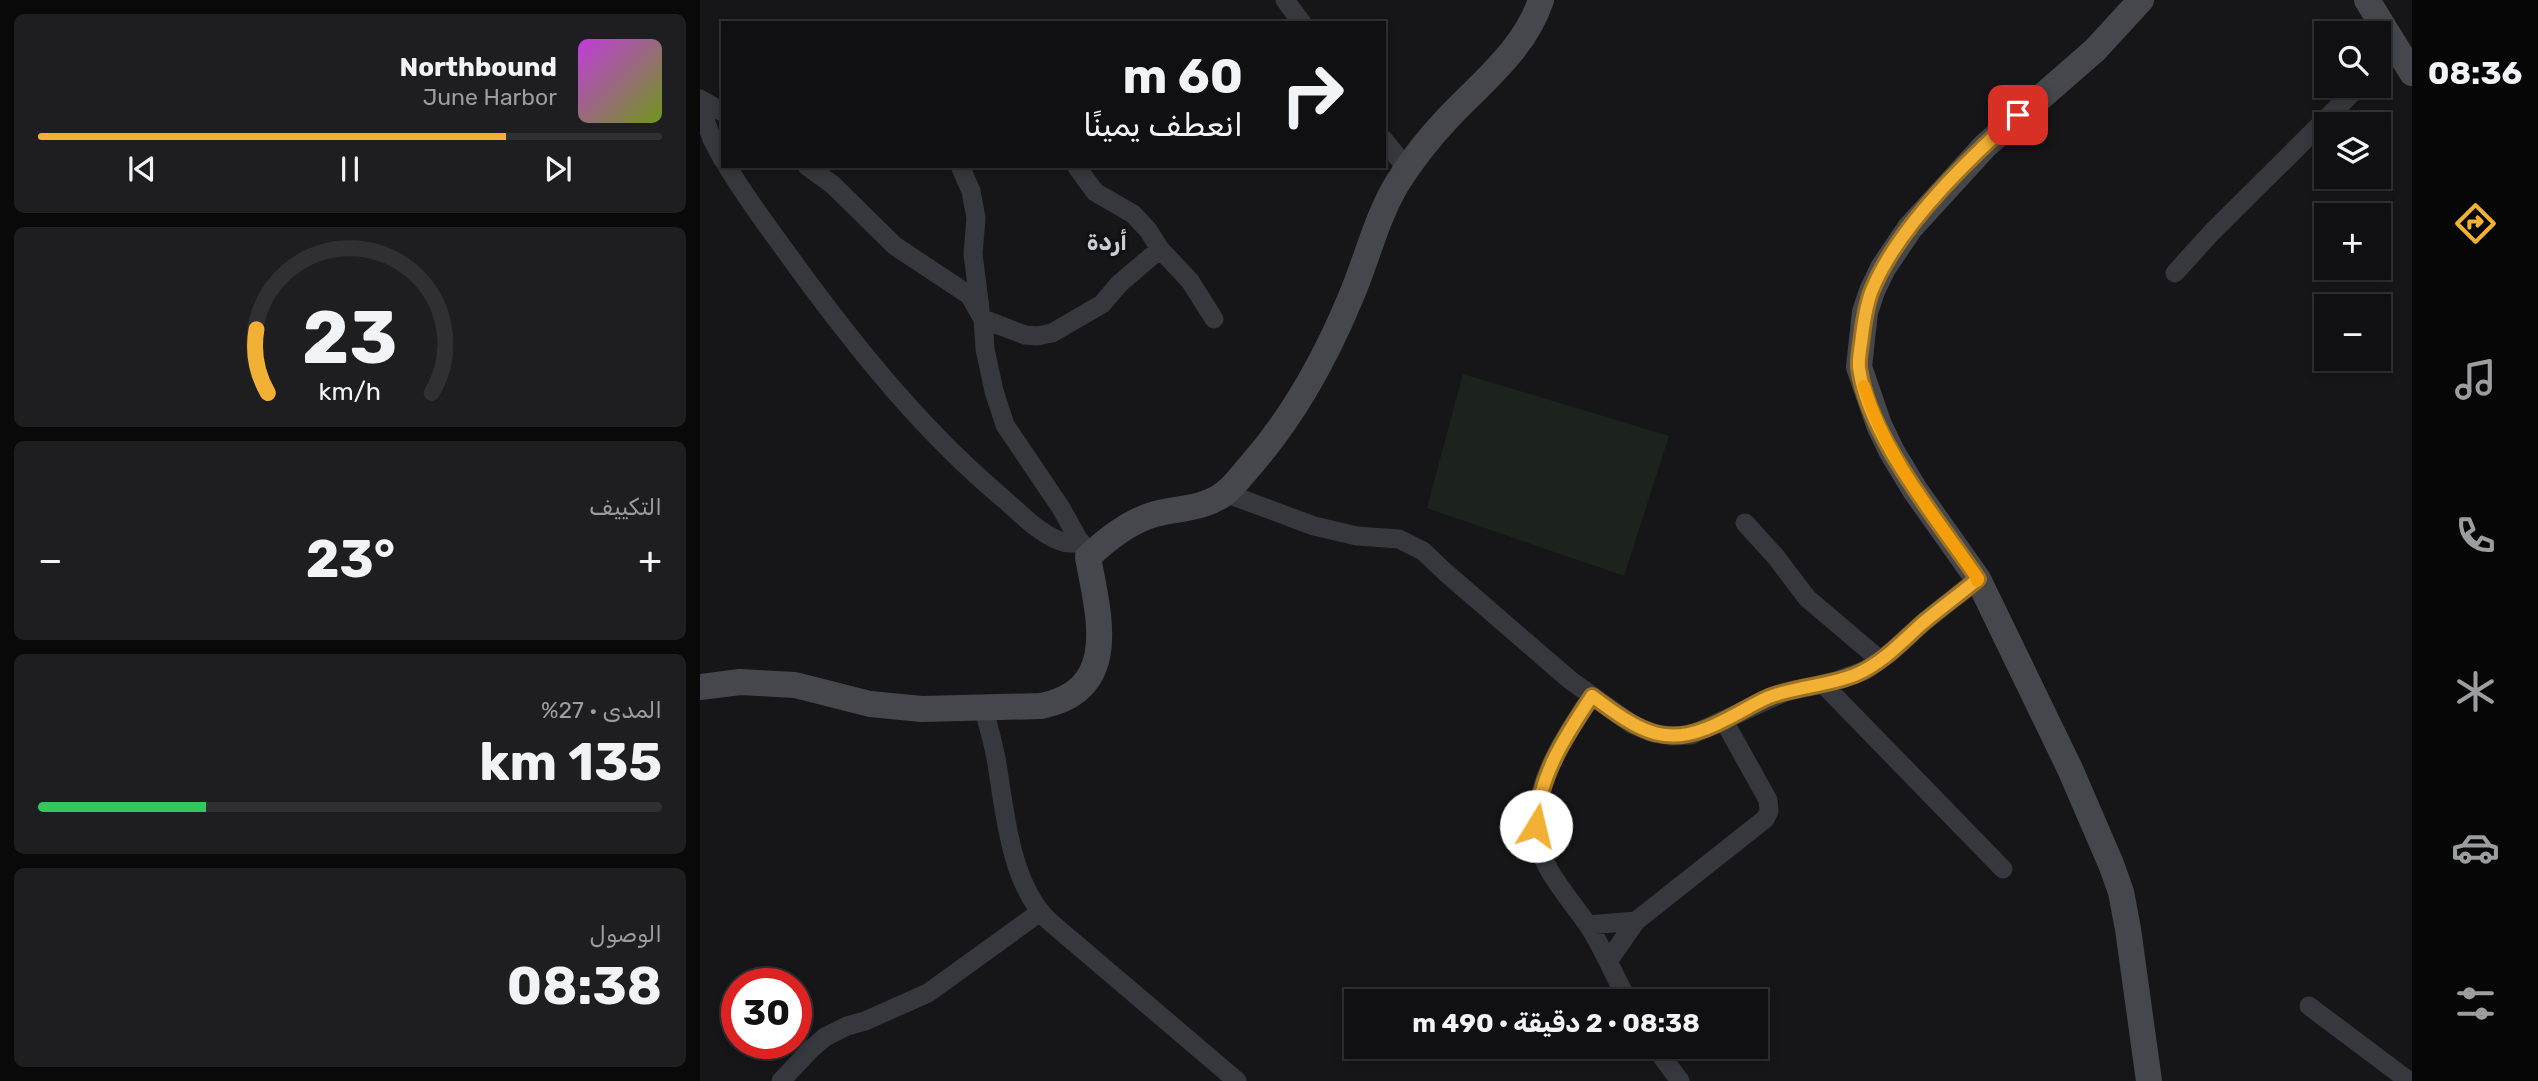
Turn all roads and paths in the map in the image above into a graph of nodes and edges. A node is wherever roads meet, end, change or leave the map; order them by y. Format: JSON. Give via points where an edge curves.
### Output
{"nodes":[{"id":1,"x":1286,"y":0,"type":"edge"},
{"id":2,"x":2141,"y":0,"type":"edge"},
{"id":3,"x":2367,"y":0,"type":"edge"},
{"id":4,"x":1545,"y":3,"type":"edge"},
{"id":5,"x":1301,"y":21,"type":"edge"},
{"id":6,"x":2405,"y":62,"type":"edge"},
{"id":7,"x":2347,"y":98,"type":"edge"},
{"id":8,"x":700,"y":99,"type":"edge"},
{"id":9,"x":700,"y":106,"type":"edge"},
{"id":10,"x":721,"y":111,"type":"edge"},
{"id":11,"x":1386,"y":143,"type":"edge"},
{"id":12,"x":721,"y":156,"type":"edge"},
{"id":13,"x":728,"y":168,"type":"edge"},
{"id":14,"x":810,"y":168,"type":"edge"},
{"id":15,"x":961,"y":168,"type":"edge"},
{"id":16,"x":1077,"y":168,"type":"edge"},
{"id":17,"x":1407,"y":169,"type":"junction"},
{"id":18,"x":1160,"y":249,"type":"junction"},
{"id":19,"x":2175,"y":273,"type":"dead end"},
{"id":20,"x":981,"y":315,"type":"junction"},
{"id":21,"x":1214,"y":319,"type":"dead end"},
{"id":22,"x":1225,"y":494,"type":"junction"},
{"id":23,"x":1745,"y":523,"type":"dead end"},
{"id":24,"x":1085,"y":549,"type":"junction"},
{"id":25,"x":1978,"y":579,"type":"junction"},
{"id":26,"x":1880,"y":660,"type":"junction"},
{"id":27,"x":1823,"y":684,"type":"junction"},
{"id":28,"x":700,"y":687,"type":"edge"},
{"id":29,"x":1592,"y":696,"type":"junction"},
{"id":30,"x":983,"y":706,"type":"junction"},
{"id":31,"x":1724,"y":721,"type":"junction"},
{"id":32,"x":2003,"y":869,"type":"dead end"},
{"id":33,"x":1040,"y":912,"type":"junction"},
{"id":34,"x":1636,"y":921,"type":"junction"},
{"id":35,"x":1588,"y":925,"type":"junction"},
{"id":36,"x":1609,"y":960,"type":"junction"},
{"id":37,"x":1622,"y":989,"type":"edge"},
{"id":38,"x":2309,"y":1006,"type":"dead end"},
{"id":39,"x":1664,"y":1059,"type":"edge"},
{"id":40,"x":781,"y":1081,"type":"edge"},
{"id":41,"x":1237,"y":1081,"type":"edge"},
{"id":42,"x":1680,"y":1081,"type":"edge"},
{"id":43,"x":2149,"y":1081,"type":"edge"},
{"id":44,"x":2409,"y":1081,"type":"edge"}],
"edges":[{"from":1,"to":5,"type":"street"},
{"from":2,"to":25,"type":"street","via":[[2095,50],[1948,183],[1882,268],[1865,312],[1859,367],[1879,425],[1915,490]]},
{"from":3,"to":6,"type":"street"},
{"from":4,"to":17,"type":"street","via":[[1498,68],[1445,121]]},
{"from":7,"to":19,"type":"street"},
{"from":8,"to":10,"type":"street"},
{"from":9,"to":12,"type":"street"},
{"from":11,"to":17,"type":"street"},
{"from":13,"to":24,"type":"street","via":[[815,292],[934,436],[1042,531]]},
{"from":14,"to":20,"type":"street","via":[[895,246],[962,289]]},
{"from":15,"to":20,"type":"street","via":[[976,218],[973,254]]},
{"from":16,"to":18,"type":"street","via":[[1095,192],[1133,214]]},
{"from":17,"to":22,"type":"street","via":[[1385,207],[1336,331],[1290,417]]},
{"from":18,"to":20,"type":"street","via":[[1102,304],[1052,333],[1025,335]]},
{"from":18,"to":21,"type":"street","via":[[1190,281]]},
{"from":20,"to":24,"type":"street","via":[[1005,425]]},
{"from":22,"to":24,"type":"street","via":[[1200,505],[1154,514]]},
{"from":22,"to":29,"type":"street","via":[[1314,526],[1412,545]]},
{"from":23,"to":26,"type":"street","via":[[1807,598]]},
{"from":24,"to":30,"type":"street","via":[[1100,640],[1096,665],[1069,696],[1053,704]]},
{"from":25,"to":26,"type":"street"},
{"from":25,"to":43,"type":"street","via":[[2070,769],[2121,892]]},
{"from":26,"to":27,"type":"street","via":[[1853,676]]},
{"from":27,"to":31,"type":"street","via":[[1766,699]]},
{"from":27,"to":32,"type":"street"},
{"from":28,"to":30,"type":"street","via":[[740,682],[795,685],[894,707]]},
{"from":29,"to":31,"type":"street","via":[[1633,725],[1653,733],[1691,734]]},
{"from":29,"to":35,"type":"street","via":[[1557,752],[1536,809],[1539,844],[1548,869]]},
{"from":30,"to":33,"type":"street","via":[[1014,851],[1025,886]]},
{"from":31,"to":34,"type":"street","via":[[1768,800],[1769,811],[1759,825]]},
{"from":33,"to":40,"type":"street","via":[[928,993],[825,1037]]},
{"from":33,"to":41,"type":"street"},
{"from":34,"to":35,"type":"street"},
{"from":34,"to":36,"type":"street"},
{"from":35,"to":36,"type":"street"},
{"from":36,"to":37,"type":"street"},
{"from":38,"to":44,"type":"street"},
{"from":39,"to":42,"type":"street"}]}
